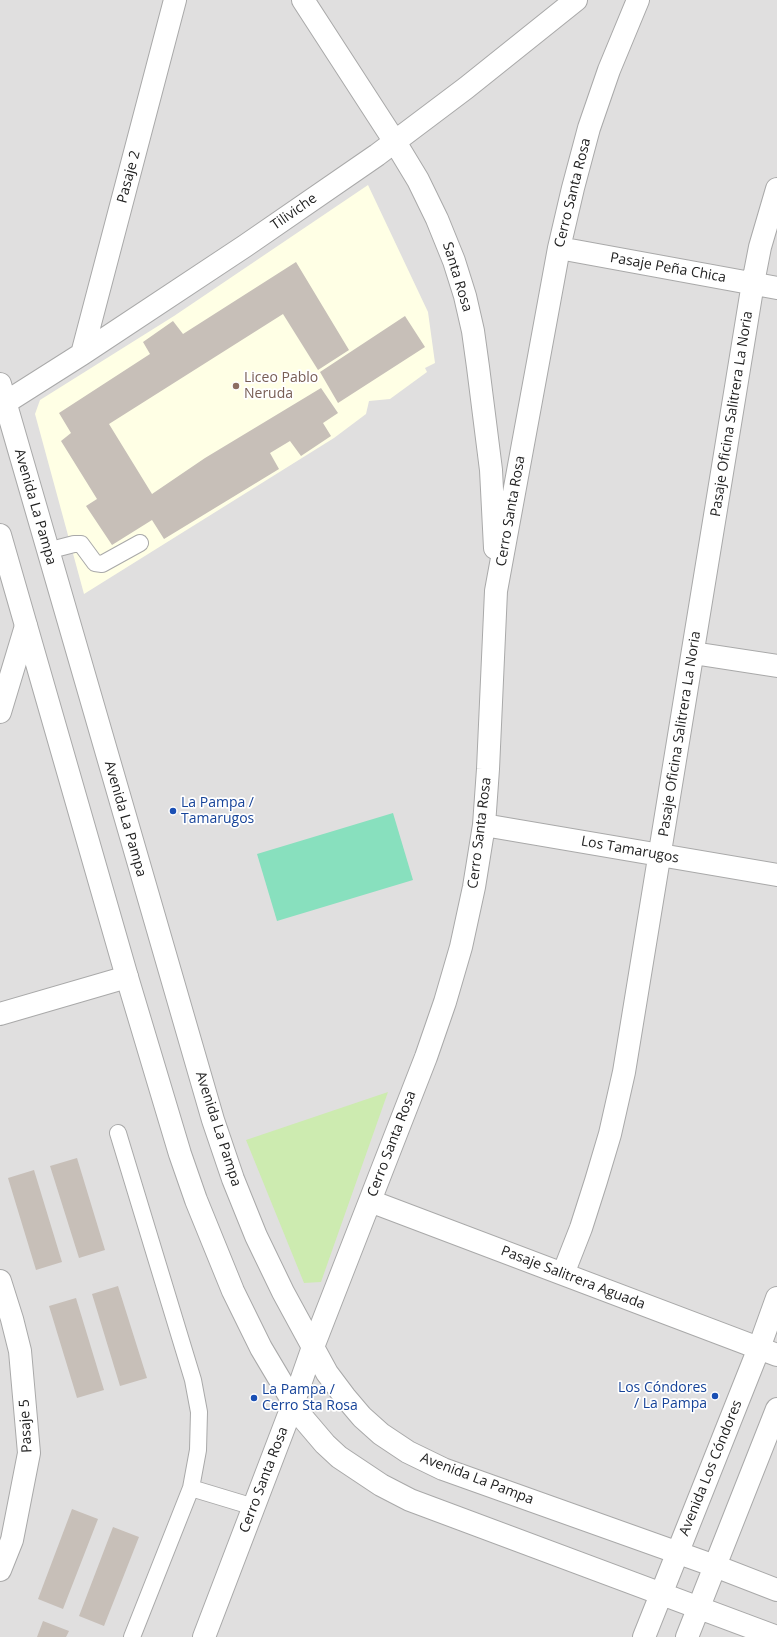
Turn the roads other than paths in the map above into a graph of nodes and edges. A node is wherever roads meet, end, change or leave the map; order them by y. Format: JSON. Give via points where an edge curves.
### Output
{"nodes":[{"id":1,"x":175,"y":0,"type":"edge"},
{"id":2,"x":303,"y":0,"type":"edge"},
{"id":3,"x":576,"y":0,"type":"edge"},
{"id":4,"x":638,"y":0,"type":"edge"},
{"id":5,"x":395,"y":142,"type":"junction"},
{"id":6,"x":777,"y":189,"type":"edge"},
{"id":7,"x":559,"y":248,"type":"junction"},
{"id":8,"x":753,"y":283,"type":"junction"},
{"id":9,"x":777,"y":288,"type":"edge"},
{"id":10,"x":82,"y":354,"type":"junction"},
{"id":11,"x":2,"y":397,"type":"edge"},
{"id":12,"x":0,"y":535,"type":"edge"},
{"id":13,"x":140,"y":543,"type":"dead end"},
{"id":14,"x":47,"y":552,"type":"junction"},
{"id":15,"x":496,"y":592,"type":"junction"},
{"id":16,"x":26,"y":626,"type":"junction"},
{"id":17,"x":693,"y":653,"type":"junction"},
{"id":18,"x":777,"y":666,"type":"edge"},
{"id":19,"x":0,"y":712,"type":"edge"},
{"id":20,"x":484,"y":825,"type":"junction"},
{"id":21,"x":661,"y":855,"type":"junction"},
{"id":22,"x":777,"y":875,"type":"edge"},
{"id":23,"x":127,"y":977,"type":"junction"},
{"id":24,"x":0,"y":1014,"type":"edge"},
{"id":25,"x":118,"y":1133,"type":"dead end"},
{"id":26,"x":370,"y":1201,"type":"junction"},
{"id":27,"x":563,"y":1274,"type":"junction"},
{"id":28,"x":0,"y":1281,"type":"edge"},
{"id":29,"x":777,"y":1298,"type":"edge"},
{"id":30,"x":313,"y":1347,"type":"junction"},
{"id":31,"x":768,"y":1352,"type":"edge"},
{"id":32,"x":293,"y":1404,"type":"junction"},
{"id":33,"x":777,"y":1409,"type":"edge"},
{"id":34,"x":191,"y":1488,"type":"junction"},
{"id":35,"x":254,"y":1507,"type":"junction"},
{"id":36,"x":677,"y":1552,"type":"junction"},
{"id":37,"x":715,"y":1566,"type":"junction"},
{"id":38,"x":0,"y":1570,"type":"edge"},
{"id":39,"x":777,"y":1590,"type":"edge"},
{"id":40,"x":661,"y":1593,"type":"junction"},
{"id":41,"x":699,"y":1607,"type":"junction"},
{"id":42,"x":132,"y":1637,"type":"edge"},
{"id":43,"x":204,"y":1637,"type":"edge"},
{"id":44,"x":644,"y":1637,"type":"edge"},
{"id":45,"x":687,"y":1637,"type":"edge"},
{"id":46,"x":777,"y":1637,"type":"edge"}],
"edges":[{"from":1,"to":10,"type":"street","name":"Pasaje 2"},
{"from":2,"to":5,"type":"street","name":"Santa Rosa"},
{"from":3,"to":5,"type":"street","name":"Tiliviche"},
{"from":4,"to":7,"type":"street","name":"Cerro Santa Rosa","via":[[609,70],[589,128]]},
{"from":5,"to":10,"type":"street","name":"Tiliviche"},
{"from":5,"to":15,"type":"street","name":"Santa Rosa","via":[[418,180],[454,260],[473,331],[491,470]]},
{"from":6,"to":8,"type":"street","name":"Pasaje Oficina Salitrera La Noria"},
{"from":7,"to":8,"type":"street","name":"Pasaje Peña Chica"},
{"from":7,"to":15,"type":"street","name":"Cerro Santa Rosa"},
{"from":8,"to":9,"type":"street","name":"Pasaje Peña Chica"},
{"from":8,"to":17,"type":"street","name":"Pasaje Oficina Salitrera La Noria"},
{"from":10,"to":11,"type":"street","name":"Tiliviche"},
{"from":11,"to":14,"type":"street","name":"Avenida La Pampa"},
{"from":12,"to":16,"type":"street"},
{"from":13,"to":14,"type":"lane","via":[[102,564],[95,563],[81,544]]},
{"from":14,"to":30,"type":"street","name":"Avenida La Pampa","via":[[213,1120],[256,1236]]},
{"from":15,"to":20,"type":"street","name":"Cerro Santa Rosa"},
{"from":16,"to":19,"type":"street"},
{"from":16,"to":23,"type":"street"},
{"from":17,"to":18,"type":"street"},
{"from":17,"to":21,"type":"street","name":"Pasaje Oficina Salitrera La Noria"},
{"from":20,"to":21,"type":"street","name":"Los Tamarugos"},
{"from":20,"to":26,"type":"street","name":"Cerro Santa Rosa","via":[[461,947],[445,1002]]},
{"from":21,"to":22,"type":"street","name":"Los Tamarugos"},
{"from":21,"to":27,"type":"street","name":"Pasaje Oficina Salitrera La Noria","via":[[624,1072],[610,1134],[581,1228]]},
{"from":23,"to":24,"type":"street"},
{"from":23,"to":32,"type":"street","via":[[196,1200],[233,1291],[261,1348]]},
{"from":25,"to":34,"type":"lane","via":[[193,1380],[199,1412],[198,1450]]},
{"from":26,"to":27,"type":"street","name":"Pasaje Salitrera Aguada"},
{"from":26,"to":30,"type":"street","name":"Cerro Santa Rosa"},
{"from":27,"to":31,"type":"street","name":"Pasaje Salitrera Aguada"},
{"from":28,"to":38,"type":"street","name":"Pasaje 5","via":[[20,1351],[29,1453],[12,1540]]},
{"from":29,"to":31,"type":"street","name":"Avenida Los Cóndores"},
{"from":30,"to":32,"type":"street","name":"Cerro Santa Rosa"},
{"from":30,"to":36,"type":"street","name":"Avenida La Pampa","via":[[327,1373],[362,1416],[381,1434],[408,1452],[443,1468]]},
{"from":31,"to":36,"type":"street","name":"Avenida Los Cóndores"},
{"from":32,"to":35,"type":"street","name":"Cerro Santa Rosa"},
{"from":32,"to":40,"type":"street","via":[[311,1430],[339,1457],[376,1482],[410,1500]]},
{"from":33,"to":37,"type":"street"},
{"from":34,"to":35,"type":"lane"},
{"from":34,"to":42,"type":"lane"},
{"from":35,"to":43,"type":"street","name":"Cerro Santa Rosa"},
{"from":36,"to":37,"type":"street","name":"Avenida La Pampa"},
{"from":36,"to":40,"type":"street","name":"Avenida Los Cóndores"},
{"from":37,"to":39,"type":"street","name":"Avenida La Pampa"},
{"from":37,"to":41,"type":"street"},
{"from":40,"to":41,"type":"street"},
{"from":40,"to":44,"type":"street","name":"Avenida Los Cóndores"},
{"from":41,"to":45,"type":"street"},
{"from":41,"to":46,"type":"street"}]}
